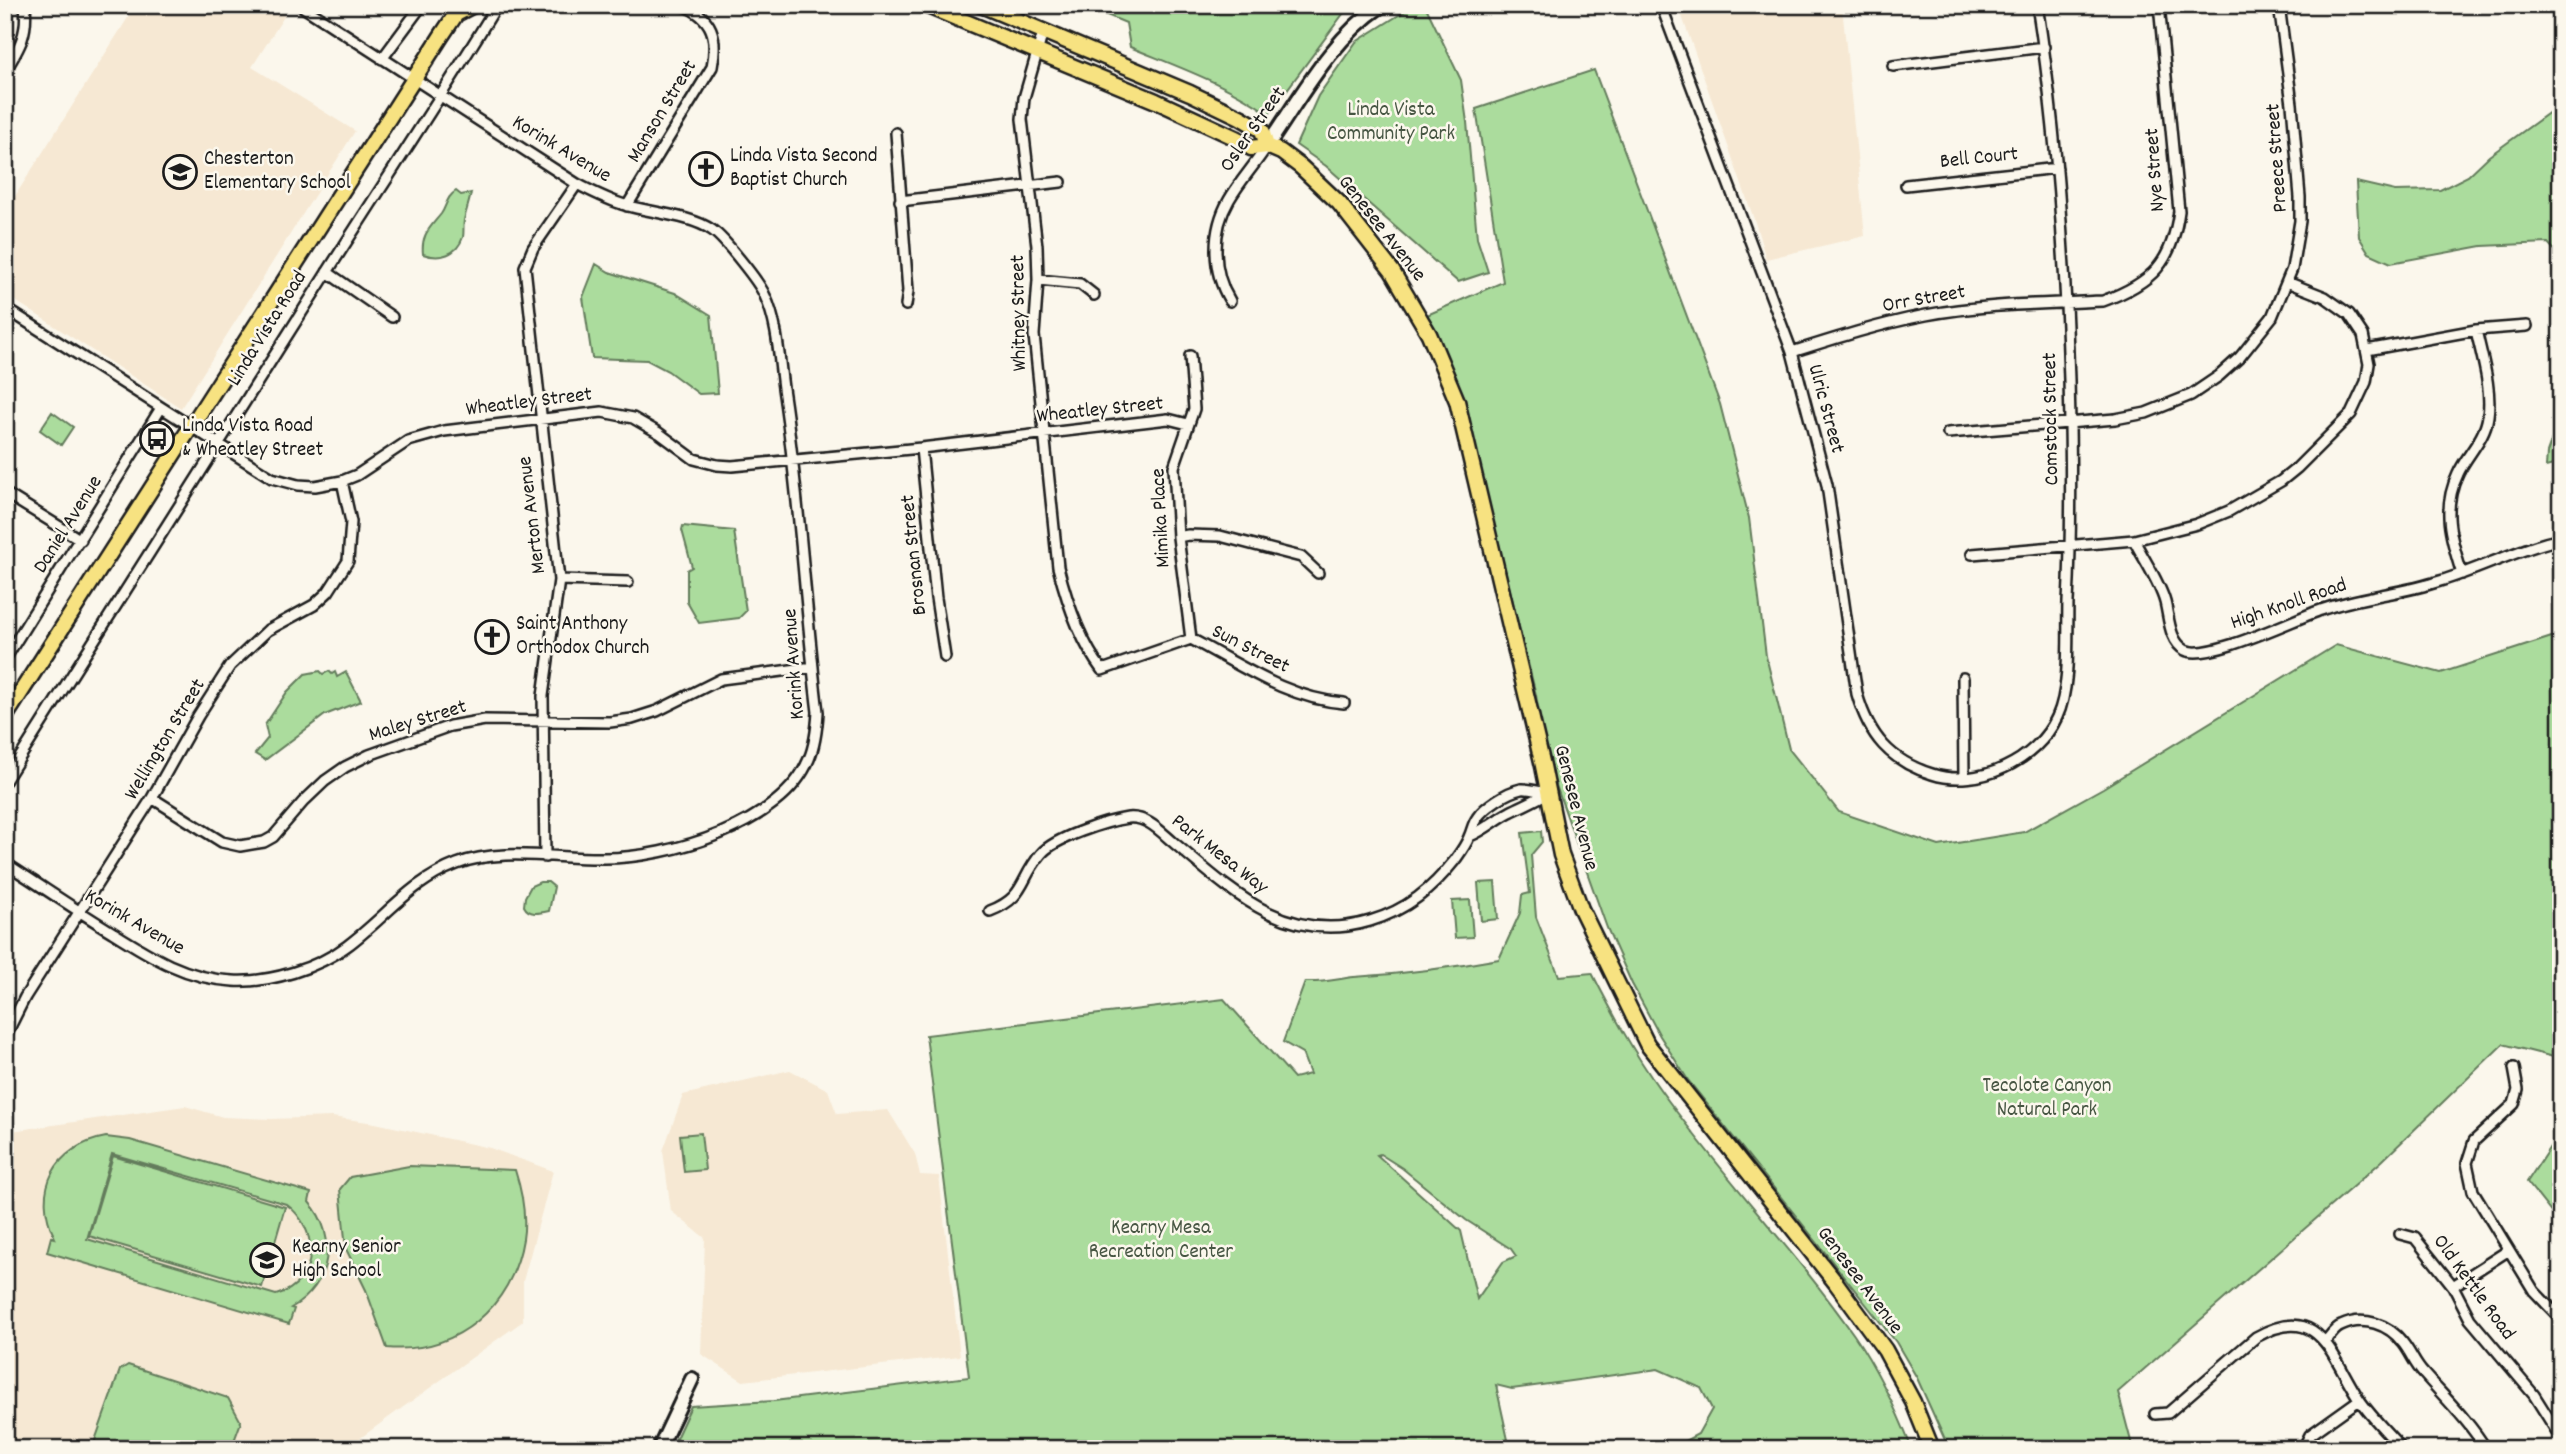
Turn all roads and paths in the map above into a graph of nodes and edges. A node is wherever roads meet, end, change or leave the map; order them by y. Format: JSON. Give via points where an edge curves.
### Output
{"nodes":[{"id":1,"x":25,"y":5,"type":"edge"},
{"id":2,"x":300,"y":5,"type":"edge"},
{"id":3,"x":422,"y":5,"type":"edge"},
{"id":4,"x":473,"y":5,"type":"edge"},
{"id":5,"x":497,"y":5,"type":"edge"},
{"id":6,"x":682,"y":5,"type":"edge"},
{"id":7,"x":925,"y":5,"type":"edge"},
{"id":8,"x":981,"y":5,"type":"edge"},
{"id":9,"x":1110,"y":5,"type":"edge"},
{"id":10,"x":1382,"y":5,"type":"edge"},
{"id":11,"x":1661,"y":5,"type":"edge"},
{"id":12,"x":2038,"y":5,"type":"edge"},
{"id":13,"x":2159,"y":5,"type":"edge"},
{"id":14,"x":2279,"y":5,"type":"edge"},
{"id":15,"x":1122,"y":8,"type":"dead end"},
{"id":16,"x":456,"y":10,"type":"edge"},
{"id":17,"x":1043,"y":32,"type":"junction"},
{"id":18,"x":2044,"y":47,"type":"junction"},
{"id":19,"x":1038,"y":51,"type":"junction"},
{"id":20,"x":382,"y":59,"type":"junction"},
{"id":21,"x":1893,"y":66,"type":"dead end"},
{"id":22,"x":5,"y":71,"type":"edge"},
{"id":23,"x":414,"y":79,"type":"junction"},
{"id":24,"x":441,"y":97,"type":"junction"},
{"id":25,"x":896,"y":133,"type":"dead end"},
{"id":26,"x":1267,"y":146,"type":"junction"},
{"id":27,"x":2057,"y":168,"type":"junction"},
{"id":28,"x":1061,"y":182,"type":"dead end"},
{"id":29,"x":577,"y":184,"type":"junction"},
{"id":30,"x":1030,"y":184,"type":"junction"},
{"id":31,"x":1906,"y":185,"type":"dead end"},
{"id":32,"x":900,"y":201,"type":"junction"},
{"id":33,"x":626,"y":206,"type":"junction"},
{"id":34,"x":327,"y":272,"type":"junction"},
{"id":35,"x":1038,"y":280,"type":"junction"},
{"id":36,"x":2287,"y":282,"type":"junction"},
{"id":37,"x":1094,"y":295,"type":"dead end"},
{"id":38,"x":1230,"y":301,"type":"dead end"},
{"id":39,"x":2067,"y":303,"type":"junction"},
{"id":40,"x":906,"y":306,"type":"dead end"},
{"id":41,"x":5,"y":307,"type":"edge"},
{"id":42,"x":392,"y":317,"type":"dead end"},
{"id":43,"x":2527,"y":326,"type":"dead end"},
{"id":44,"x":2476,"y":330,"type":"junction"},
{"id":45,"x":2367,"y":350,"type":"junction"},
{"id":46,"x":1791,"y":352,"type":"junction"},
{"id":47,"x":1190,"y":356,"type":"dead end"},
{"id":48,"x":161,"y":408,"type":"junction"},
{"id":49,"x":540,"y":419,"type":"junction"},
{"id":50,"x":2070,"y":422,"type":"junction"},
{"id":51,"x":1188,"y":424,"type":"junction"},
{"id":52,"x":191,"y":427,"type":"junction"},
{"id":53,"x":1045,"y":433,"type":"junction"},
{"id":54,"x":1948,"y":433,"type":"dead end"},
{"id":55,"x":220,"y":446,"type":"junction"},
{"id":56,"x":921,"y":448,"type":"junction"},
{"id":57,"x":793,"y":461,"type":"junction"},
{"id":58,"x":342,"y":481,"type":"junction"},
{"id":59,"x":5,"y":493,"type":"edge"},
{"id":60,"x":1178,"y":537,"type":"junction"},
{"id":61,"x":2561,"y":539,"type":"edge"},
{"id":62,"x":81,"y":540,"type":"junction"},
{"id":63,"x":2134,"y":540,"type":"junction"},
{"id":64,"x":2071,"y":544,"type":"junction"},
{"id":65,"x":1972,"y":554,"type":"dead end"},
{"id":66,"x":1318,"y":573,"type":"dead end"},
{"id":67,"x":2462,"y":574,"type":"junction"},
{"id":68,"x":559,"y":580,"type":"junction"},
{"id":69,"x":628,"y":582,"type":"dead end"},
{"id":70,"x":1191,"y":639,"type":"junction"},
{"id":71,"x":945,"y":657,"type":"dead end"},
{"id":72,"x":5,"y":659,"type":"edge"},
{"id":73,"x":813,"y":667,"type":"junction"},
{"id":74,"x":1102,"y":670,"type":"joint"},
{"id":75,"x":1964,"y":677,"type":"dead end"},
{"id":76,"x":1344,"y":703,"type":"dead end"},
{"id":77,"x":5,"y":716,"type":"edge"},
{"id":78,"x":543,"y":720,"type":"junction"},
{"id":79,"x":1964,"y":778,"type":"junction"},
{"id":80,"x":5,"y":781,"type":"edge"},
{"id":81,"x":1547,"y":793,"type":"junction"},
{"id":82,"x":152,"y":798,"type":"junction"},
{"id":83,"x":1470,"y":836,"type":"junction"},
{"id":84,"x":545,"y":857,"type":"junction"},
{"id":85,"x":5,"y":863,"type":"edge"},
{"id":86,"x":80,"y":912,"type":"junction"},
{"id":87,"x":990,"y":912,"type":"dead end"},
{"id":88,"x":5,"y":1037,"type":"edge"},
{"id":89,"x":2514,"y":1068,"type":"dead end"},
{"id":90,"x":2400,"y":1234,"type":"dead end"},
{"id":91,"x":2510,"y":1250,"type":"junction"},
{"id":92,"x":2454,"y":1286,"type":"junction"},
{"id":93,"x":2561,"y":1319,"type":"edge"},
{"id":94,"x":2326,"y":1341,"type":"junction"},
{"id":95,"x":692,"y":1379,"type":"dead end"},
{"id":96,"x":2359,"y":1400,"type":"junction"},
{"id":97,"x":2155,"y":1414,"type":"dead end"},
{"id":98,"x":2561,"y":1438,"type":"edge"},
{"id":99,"x":659,"y":1449,"type":"edge"},
{"id":100,"x":1932,"y":1449,"type":"edge"},
{"id":101,"x":2303,"y":1449,"type":"edge"},
{"id":102,"x":2402,"y":1449,"type":"edge"},
{"id":103,"x":2486,"y":1449,"type":"edge"}],
"edges":[{"from":1,"to":22,"type":"street","via":[[22,45]]},
{"from":2,"to":20,"type":"street"},
{"from":3,"to":20,"type":"street"},
{"from":4,"to":16,"type":"main road","name":"Linda Vista Road"},
{"from":5,"to":24,"type":"street","name":"Linda Vista Road"},
{"from":6,"to":33,"type":"street","name":"Manson Street","via":[[698,12],[710,28],[715,49],[712,67]]},
{"from":7,"to":19,"type":"main road","name":"Genesee Avenue"},
{"from":8,"to":17,"type":"main road","name":"Genesee Avenue"},
{"from":9,"to":15,"type":"street"},
{"from":10,"to":26,"type":"street","name":"Osler Street","via":[[1340,41]]},
{"from":11,"to":46,"type":"street","name":"Ulric Street"},
{"from":12,"to":18,"type":"street","name":"Comstock Street"},
{"from":13,"to":39,"type":"street","name":"Nye Street","via":[[2179,211],[2176,237],[2149,278],[2103,301]]},
{"from":14,"to":36,"type":"street","name":"Preece Street","via":[[2300,197],[2300,221]]},
{"from":16,"to":23,"type":"main road","name":"Linda Vista Road"},
{"from":17,"to":19,"type":"street","name":"Whitney Street"},
{"from":17,"to":26,"type":"main road","name":"Genesee Avenue","via":[[1240,117],[1262,130]]},
{"from":18,"to":21,"type":"street"},
{"from":18,"to":27,"type":"street","name":"Comstock Street"},
{"from":19,"to":26,"type":"main road","name":"Genesee Avenue","via":[[1251,148]]},
{"from":19,"to":30,"type":"street","name":"Whitney Street","via":[[1022,119]]},
{"from":20,"to":23,"type":"street"},
{"from":23,"to":24,"type":"street","name":"Korink Avenue"},
{"from":23,"to":52,"type":"main road","name":"Linda Vista Road"},
{"from":24,"to":29,"type":"street","name":"Korink Avenue"},
{"from":24,"to":34,"type":"street","name":"Linda Vista Road"},
{"from":25,"to":32,"type":"street"},
{"from":26,"to":38,"type":"street","name":"Osler Street","via":[[1220,220],[1216,251],[1220,284]]},
{"from":26,"to":81,"type":"main road","name":"Genesee Avenue","via":[[1301,167],[1339,203],[1392,271],[1429,334],[1457,401]]},
{"from":27,"to":31,"type":"street","name":"Bell Court"},
{"from":27,"to":39,"type":"street","name":"Comstock Street"},
{"from":28,"to":30,"type":"street"},
{"from":29,"to":33,"type":"street","name":"Korink Avenue"},
{"from":29,"to":49,"type":"street","name":"Merton Avenue","via":[[525,267]]},
{"from":30,"to":32,"type":"street"},
{"from":30,"to":35,"type":"street","name":"Whitney Street"},
{"from":32,"to":40,"type":"street"},
{"from":33,"to":57,"type":"street","name":"Korink Avenue","via":[[711,230],[765,294]]},
{"from":34,"to":42,"type":"street"},
{"from":34,"to":55,"type":"street","name":"Linda Vista Road"},
{"from":35,"to":37,"type":"street","via":[[1080,284]]},
{"from":35,"to":53,"type":"street","name":"Whitney Street","via":[[1034,335]]},
{"from":36,"to":45,"type":"street","via":[[2325,297],[2349,314]]},
{"from":36,"to":50,"type":"street","name":"Preece Street","via":[[2272,317],[2241,357],[2190,395],[2146,413]]},
{"from":39,"to":46,"type":"street","name":"Orr Street","via":[[1927,315]]},
{"from":39,"to":50,"type":"street","name":"Comstock Street"},
{"from":41,"to":48,"type":"street","name":"Wheatley Street"},
{"from":43,"to":44,"type":"street"},
{"from":44,"to":45,"type":"street"},
{"from":44,"to":67,"type":"street","via":[[2488,391],[2488,418],[2457,474],[2449,505],[2448,530]]},
{"from":45,"to":63,"type":"street","via":[[2366,382],[2351,414],[2297,468],[2229,511]]},
{"from":46,"to":79,"type":"street","name":"Ulric Street","via":[[1827,485],[1864,717],[1879,742],[1902,762],[1935,775]]},
{"from":47,"to":51,"type":"street","name":"Mimika Place","via":[[1194,409]]},
{"from":48,"to":52,"type":"street","name":"Wheatley Street"},
{"from":48,"to":62,"type":"street","name":"Daniel Avenue"},
{"from":49,"to":57,"type":"street","name":"Wheatley Street","via":[[602,412],[633,418],[694,459],[718,465]]},
{"from":49,"to":58,"type":"street","name":"Wheatley Street","via":[[444,431],[408,441]]},
{"from":49,"to":68,"type":"street","name":"Merton Avenue"},
{"from":50,"to":54,"type":"street","name":"Preece Street"},
{"from":50,"to":64,"type":"street","name":"Comstock Street"},
{"from":51,"to":53,"type":"street","name":"Wheatley Street","via":[[1168,419]]},
{"from":51,"to":60,"type":"street","name":"Mimika Place","via":[[1174,467]]},
{"from":52,"to":55,"type":"street","name":"Wheatley Street"},
{"from":52,"to":77,"type":"main road","name":"Linda Vista Road"},
{"from":53,"to":56,"type":"street","name":"Wheatley Street"},
{"from":53,"to":74,"type":"street","name":"Whitney Street","via":[[1058,567],[1091,655]]},
{"from":55,"to":58,"type":"street","name":"Wheatley Street","via":[[272,478],[315,486]]},
{"from":55,"to":80,"type":"street","name":"Linda Vista Road"},
{"from":56,"to":57,"type":"street","name":"Wheatley Street"},
{"from":56,"to":71,"type":"street","name":"Brosnan Street"},
{"from":57,"to":73,"type":"street","name":"Korink Avenue"},
{"from":58,"to":82,"type":"street","name":"Wellington Street","via":[[351,522],[348,561],[314,605],[268,630],[230,666]]},
{"from":59,"to":62,"type":"street"},
{"from":60,"to":66,"type":"street","via":[[1220,536],[1301,558]]},
{"from":60,"to":70,"type":"street","name":"Mimika Place"},
{"from":61,"to":67,"type":"street","name":"High Knoll Road","via":[[2527,547]]},
{"from":62,"to":72,"type":"street","name":"Daniel Avenue"},
{"from":63,"to":64,"type":"street"},
{"from":63,"to":67,"type":"street","name":"High Knoll Road","via":[[2164,599],[2172,632],[2187,651],[2203,652],[2320,610]]},
{"from":64,"to":65,"type":"street"},
{"from":64,"to":79,"type":"street","name":"Comstock Street","via":[[2064,691],[2057,717],[2041,741],[2019,760]]},
{"from":68,"to":69,"type":"street"},
{"from":68,"to":78,"type":"street","name":"Merton Avenue"},
{"from":70,"to":74,"type":"street","name":"Sun Street"},
{"from":70,"to":76,"type":"street","name":"Sun Street","via":[[1298,695]]},
{"from":73,"to":78,"type":"street","name":"Maley Street","via":[[721,678],[632,719]]},
{"from":73,"to":84,"type":"street","name":"Korink Avenue","via":[[818,712],[815,739],[799,777],[779,800],[716,835],[640,856]]},
{"from":75,"to":79,"type":"street"},
{"from":78,"to":82,"type":"street","name":"Maley Street","via":[[485,720],[450,726],[369,755],[325,781],[264,842],[240,846],[222,842]]},
{"from":78,"to":84,"type":"street","name":"Merton Avenue"},
{"from":81,"to":83,"type":"street","name":"Park Mesa Way"},
{"from":81,"to":83,"type":"street","name":"Park Mesa Way","via":[[1522,789],[1496,801],[1475,819]]},
{"from":81,"to":100,"type":"main road","name":"Genesee Avenue","via":[[1561,855],[1581,909],[1647,1044],[1885,1350]]},
{"from":82,"to":86,"type":"street","name":"Wellington Street"},
{"from":83,"to":87,"type":"street","name":"Park Mesa Way","via":[[1442,876],[1408,905],[1369,921],[1327,926],[1286,920],[1258,909],[1148,821],[1129,818],[1055,841],[1039,856],[1011,901]]},
{"from":84,"to":86,"type":"street","name":"Korink Avenue","via":[[497,855],[459,863],[404,895],[348,946],[317,965],[281,976],[235,981],[200,977],[166,965]]},
{"from":85,"to":86,"type":"street","name":"Korink Avenue"},
{"from":86,"to":88,"type":"street","name":"Wellington Street"},
{"from":89,"to":91,"type":"street","via":[[2518,1090],[2514,1104],[2474,1141],[2467,1163],[2473,1191]]},
{"from":90,"to":92,"type":"street","name":"Old Kettle Road","via":[[2415,1238]]},
{"from":91,"to":92,"type":"street"},
{"from":91,"to":93,"type":"street","via":[[2534,1291]]},
{"from":92,"to":98,"type":"street","name":"Old Kettle Road","via":[[2470,1319],[2534,1395]]},
{"from":94,"to":96,"type":"street"},
{"from":94,"to":97,"type":"street","via":[[2305,1328],[2270,1329],[2168,1413]]},
{"from":94,"to":103,"type":"street","via":[[2339,1326],[2358,1321],[2387,1328]]},
{"from":95,"to":99,"type":"street"},
{"from":96,"to":101,"type":"street","via":[[2311,1435]]},
{"from":96,"to":102,"type":"street"}]}
